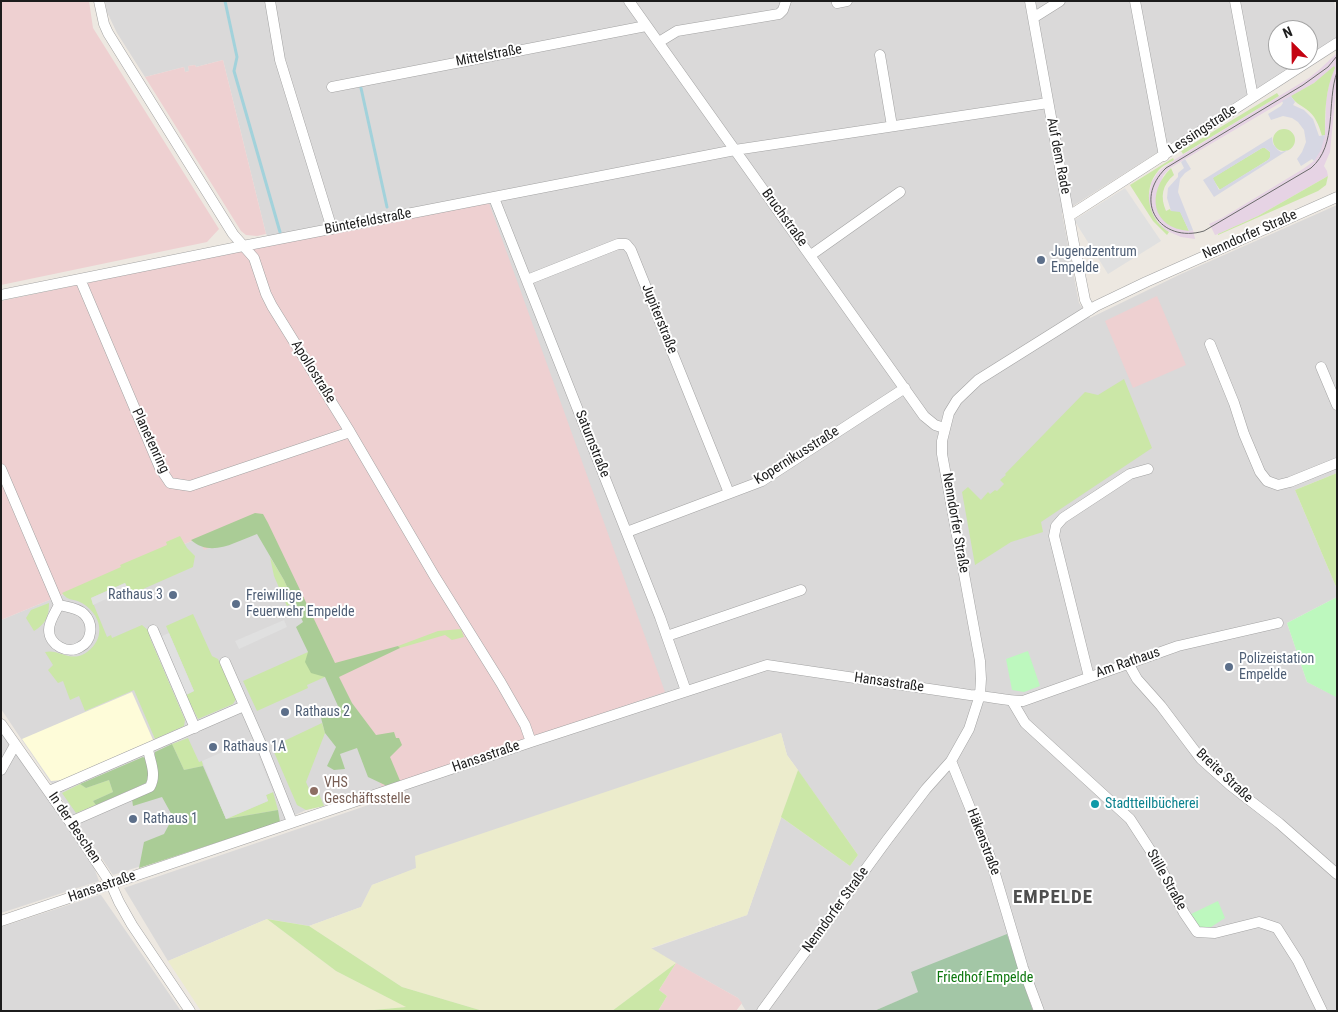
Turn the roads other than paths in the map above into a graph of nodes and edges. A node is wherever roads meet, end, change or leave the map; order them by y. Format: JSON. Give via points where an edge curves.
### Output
{"nodes":[{"id":1,"x":99,"y":1,"type":"edge"},
{"id":2,"x":270,"y":1,"type":"edge"},
{"id":3,"x":629,"y":1,"type":"edge"},
{"id":4,"x":786,"y":1,"type":"edge"},
{"id":5,"x":1030,"y":1,"type":"edge"},
{"id":6,"x":1060,"y":1,"type":"edge"},
{"id":7,"x":1135,"y":1,"type":"edge"},
{"id":8,"x":1236,"y":1,"type":"edge"},
{"id":9,"x":1033,"y":18,"type":"junction"},
{"id":10,"x":646,"y":26,"type":"junction"},
{"id":11,"x":659,"y":42,"type":"junction"},
{"id":12,"x":1337,"y":42,"type":"edge"},
{"id":13,"x":880,"y":56,"type":"dead end"},
{"id":14,"x":332,"y":87,"type":"dead end"},
{"id":15,"x":1253,"y":98,"type":"junction"},
{"id":16,"x":1048,"y":103,"type":"junction"},
{"id":17,"x":892,"y":126,"type":"junction"},
{"id":18,"x":735,"y":150,"type":"junction"},
{"id":19,"x":1164,"y":156,"type":"junction"},
{"id":20,"x":900,"y":192,"type":"dead end"},
{"id":21,"x":1337,"y":197,"type":"edge"},
{"id":22,"x":494,"y":198,"type":"junction"},
{"id":23,"x":1069,"y":216,"type":"junction"},
{"id":24,"x":332,"y":229,"type":"junction"},
{"id":25,"x":243,"y":246,"type":"junction"},
{"id":26,"x":810,"y":255,"type":"junction"},
{"id":27,"x":80,"y":279,"type":"junction"},
{"id":28,"x":527,"y":280,"type":"junction"},
{"id":29,"x":1,"y":295,"type":"edge"},
{"id":30,"x":1090,"y":310,"type":"junction"},
{"id":31,"x":1210,"y":344,"type":"dead end"},
{"id":32,"x":1321,"y":367,"type":"dead end"},
{"id":33,"x":905,"y":388,"type":"junction"},
{"id":34,"x":1337,"y":405,"type":"edge"},
{"id":35,"x":944,"y":428,"type":"junction"},
{"id":36,"x":350,"y":432,"type":"junction"},
{"id":37,"x":1337,"y":463,"type":"edge"},
{"id":38,"x":1,"y":469,"type":"edge"},
{"id":39,"x":1148,"y":469,"type":"dead end"},
{"id":40,"x":728,"y":493,"type":"junction"},
{"id":41,"x":627,"y":532,"type":"junction"},
{"id":42,"x":802,"y":590,"type":"dead end"},
{"id":43,"x":59,"y":605,"type":"junction"},
{"id":44,"x":1278,"y":623,"type":"dead end"},
{"id":45,"x":153,"y":630,"type":"dead end"},
{"id":46,"x":667,"y":636,"type":"junction"},
{"id":47,"x":225,"y":662,"type":"dead end"},
{"id":48,"x":1128,"y":663,"type":"junction"},
{"id":49,"x":1089,"y":677,"type":"junction"},
{"id":50,"x":686,"y":691,"type":"junction"},
{"id":51,"x":980,"y":695,"type":"junction"},
{"id":52,"x":1012,"y":701,"type":"junction"},
{"id":53,"x":244,"y":706,"type":"junction"},
{"id":54,"x":1,"y":724,"type":"edge"},
{"id":55,"x":195,"y":728,"type":"junction"},
{"id":56,"x":531,"y":742,"type":"junction"},
{"id":57,"x":15,"y":745,"type":"junction"},
{"id":58,"x":148,"y":749,"type":"junction"},
{"id":59,"x":951,"y":761,"type":"junction"},
{"id":60,"x":1,"y":770,"type":"edge"},
{"id":61,"x":48,"y":791,"type":"junction"},
{"id":62,"x":70,"y":822,"type":"junction"},
{"id":63,"x":292,"y":822,"type":"junction"},
{"id":64,"x":1337,"y":874,"type":"edge"},
{"id":65,"x":111,"y":884,"type":"junction"},
{"id":66,"x":1,"y":921,"type":"edge"},
{"id":67,"x":190,"y":1011,"type":"edge"},
{"id":68,"x":762,"y":1011,"type":"edge"},
{"id":69,"x":1039,"y":1011,"type":"edge"},
{"id":70,"x":1322,"y":1011,"type":"edge"}],
"edges":[{"from":1,"to":25,"type":"street","name":"Apollostraße","via":[[108,33]]},
{"from":2,"to":24,"type":"street","via":[[280,60]]},
{"from":3,"to":10,"type":"street","name":"Bruchstraße"},
{"from":4,"to":11,"type":"street","via":[[779,14],[677,31]]},
{"from":5,"to":9,"type":"street","name":"Auf dem Rade"},
{"from":6,"to":9,"type":"street"},
{"from":7,"to":19,"type":"street"},
{"from":8,"to":15,"type":"street"},
{"from":9,"to":16,"type":"street","name":"Auf dem Rade"},
{"from":10,"to":11,"type":"street","name":"Bruchstraße"},
{"from":10,"to":14,"type":"street","name":"Mittelstraße"},
{"from":11,"to":18,"type":"street","name":"Bruchstraße"},
{"from":12,"to":15,"type":"street","name":"Lessingstraße"},
{"from":13,"to":17,"type":"street"},
{"from":15,"to":19,"type":"street","name":"Lessingstraße"},
{"from":16,"to":17,"type":"street","name":"Büntefeldstraße"},
{"from":16,"to":23,"type":"street","name":"Auf dem Rade"},
{"from":17,"to":18,"type":"street","name":"Büntefeldstraße"},
{"from":18,"to":22,"type":"street","name":"Büntefeldstraße"},
{"from":18,"to":26,"type":"street","name":"Bruchstraße"},
{"from":19,"to":23,"type":"street","name":"Lessingstraße"},
{"from":20,"to":26,"type":"street"},
{"from":21,"to":30,"type":"street","name":"Nenndorfer Straße"},
{"from":22,"to":24,"type":"street","name":"Büntefeldstraße"},
{"from":22,"to":28,"type":"street","name":"Saturnstraße"},
{"from":23,"to":30,"type":"street","name":"Auf dem Rade","via":[[1085,300]]},
{"from":24,"to":25,"type":"street","name":"Büntefeldstraße"},
{"from":25,"to":27,"type":"street","name":"Büntefeldstraße"},
{"from":25,"to":36,"type":"street","name":"Apollostraße","via":[[254,258],[272,306]]},
{"from":26,"to":33,"type":"street","name":"Bruchstraße"},
{"from":27,"to":29,"type":"street","name":"Büntefeldstraße"},
{"from":27,"to":36,"type":"street","name":"Planetenring","via":[[160,468],[170,483],[190,486]]},
{"from":28,"to":40,"type":"street","name":"Jupiterstraße","via":[[618,244],[626,244]]},
{"from":28,"to":41,"type":"street","name":"Saturnstraße"},
{"from":30,"to":35,"type":"street","name":"Nenndorfer Straße","via":[[972,385],[957,400]]},
{"from":31,"to":37,"type":"street","via":[[1244,434],[1267,481],[1278,485],[1290,482]]},
{"from":32,"to":34,"type":"street"},
{"from":33,"to":35,"type":"street","name":"Bruchstraße","via":[[924,416]]},
{"from":33,"to":40,"type":"street","name":"Kopernikusstraße","via":[[762,481]]},
{"from":35,"to":51,"type":"street","name":"Nenndorfer Straße","via":[[942,454],[980,661]]},
{"from":36,"to":56,"type":"street","name":"Apollostraße","via":[[501,683]]},
{"from":38,"to":43,"type":"street"},
{"from":39,"to":49,"type":"street","via":[[1130,474],[1063,518],[1056,526],[1054,536]]},
{"from":40,"to":41,"type":"street","name":"Kopernikusstraße"},
{"from":41,"to":46,"type":"street","name":"Saturnstraße"},
{"from":42,"to":46,"type":"street"},
{"from":43,"to":43,"type":"street","via":[[49,632],[56,645],[67,650],[80,648],[87,641],[90,623],[84,614]]},
{"from":44,"to":48,"type":"street","name":"Am Rathaus","via":[[1178,646]]},
{"from":45,"to":55,"type":"street"},
{"from":46,"to":50,"type":"street","name":"Saturnstraße"},
{"from":47,"to":53,"type":"street"},
{"from":48,"to":49,"type":"street","name":"Am Rathaus"},
{"from":48,"to":64,"type":"street","name":"Breite Straße","via":[[1137,679],[1201,759]]},
{"from":49,"to":52,"type":"street","name":"Am Rathaus","via":[[1023,701]]},
{"from":50,"to":51,"type":"street","name":"Hansastraße","via":[[767,665]]},
{"from":50,"to":56,"type":"street","name":"Hansastraße"},
{"from":51,"to":52,"type":"street","name":"Am Rathaus"},
{"from":51,"to":59,"type":"street","name":"Nenndorfer Straße","via":[[969,729]]},
{"from":52,"to":70,"type":"street","name":"Stille Straße","via":[[1025,723],[1130,819],[1198,932],[1215,933],[1260,922],[1277,928],[1298,961]]},
{"from":53,"to":55,"type":"street"},
{"from":53,"to":63,"type":"street"},
{"from":54,"to":57,"type":"street","name":"In der Beschen"},
{"from":55,"to":58,"type":"street"},
{"from":56,"to":63,"type":"street","name":"Hansastraße"},
{"from":57,"to":60,"type":"street"},
{"from":57,"to":61,"type":"street","name":"In der Beschen"},
{"from":58,"to":61,"type":"street"},
{"from":58,"to":62,"type":"street","via":[[153,771],[150,787]]},
{"from":59,"to":68,"type":"street","name":"Nenndorfer Straße","via":[[887,840]]},
{"from":59,"to":69,"type":"street","name":"Häkenstraße","via":[[990,857]]},
{"from":61,"to":62,"type":"street","name":"In der Beschen"},
{"from":62,"to":65,"type":"street","name":"In der Beschen"},
{"from":63,"to":65,"type":"street","name":"Hansastraße"},
{"from":65,"to":66,"type":"street","name":"Hansastraße"},
{"from":65,"to":67,"type":"street","name":"In der Beschen","via":[[132,925]]}]}
